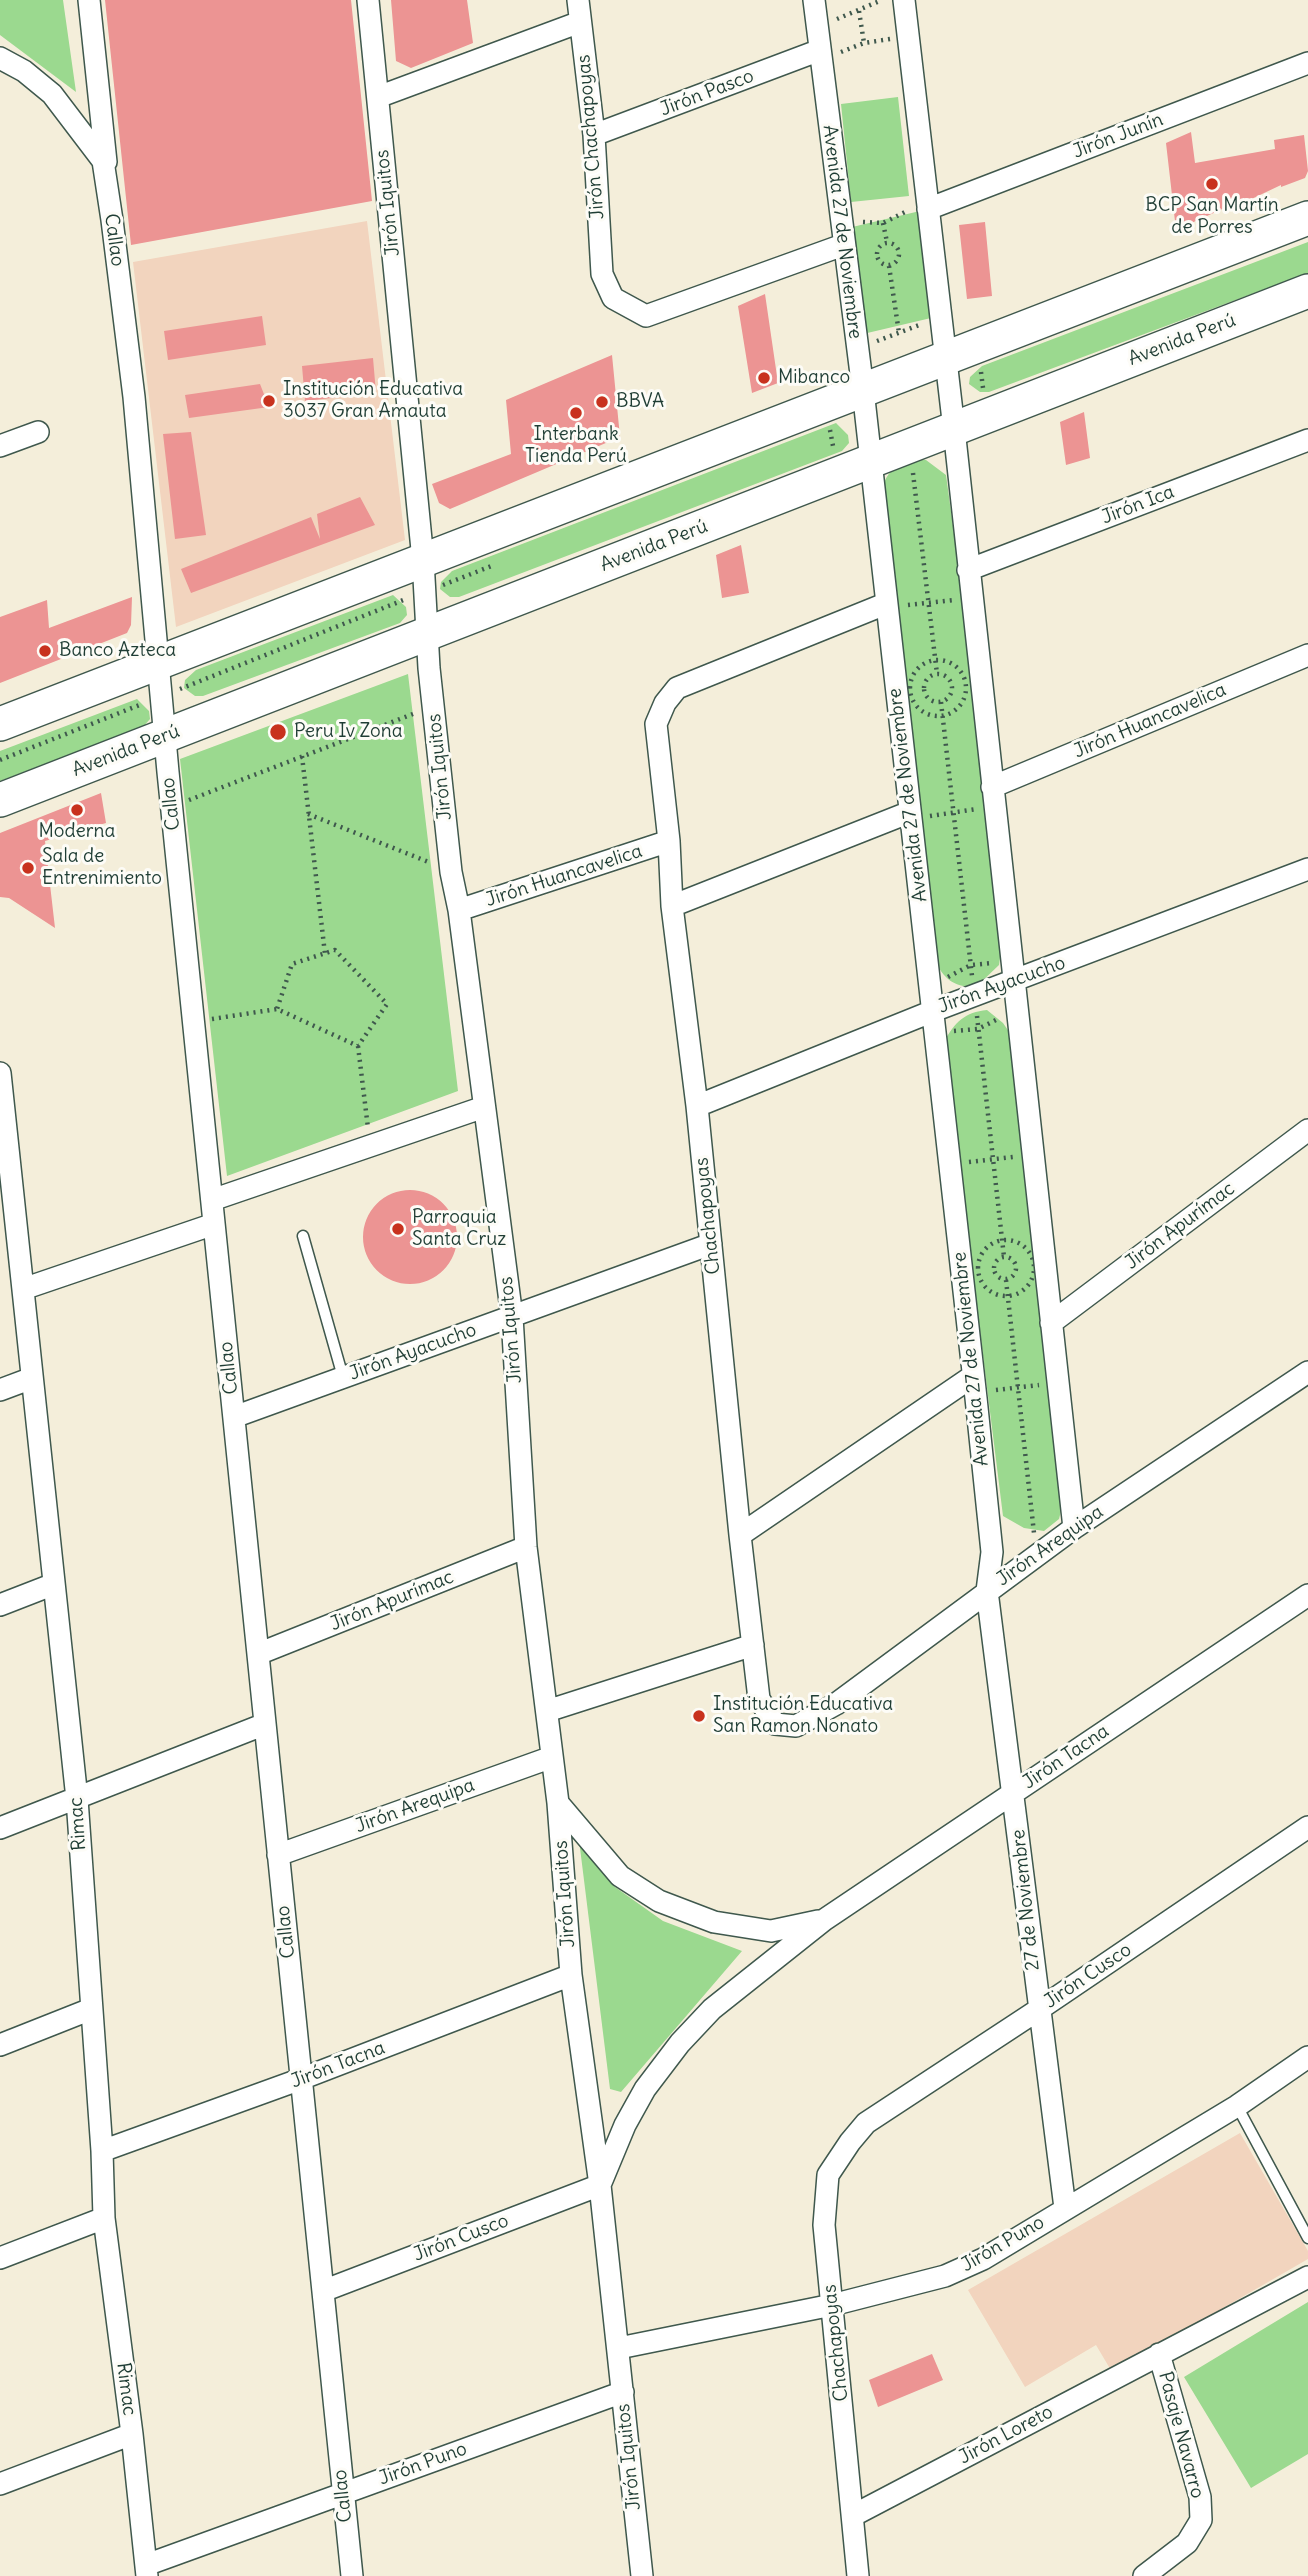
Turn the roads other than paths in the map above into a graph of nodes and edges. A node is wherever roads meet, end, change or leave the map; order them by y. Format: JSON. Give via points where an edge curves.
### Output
{"nodes":[{"id":1,"x":89,"y":0,"type":"edge"},
{"id":2,"x":368,"y":0,"type":"edge"},
{"id":3,"x":578,"y":0,"type":"edge"},
{"id":4,"x":814,"y":0,"type":"edge"},
{"id":5,"x":926,"y":0,"type":"edge"},
{"id":6,"x":905,"y":4,"type":"edge"},
{"id":7,"x":579,"y":22,"type":"junction"},
{"id":8,"x":820,"y":55,"type":"junction"},
{"id":9,"x":0,"y":58,"type":"edge"},
{"id":10,"x":1308,"y":64,"type":"edge"},
{"id":11,"x":378,"y":97,"type":"junction"},
{"id":12,"x":594,"y":135,"type":"junction"},
{"id":13,"x":927,"y":205,"type":"junction"},
{"id":14,"x":1308,"y":218,"type":"edge"},
{"id":15,"x":112,"y":220,"type":"junction"},
{"id":16,"x":843,"y":245,"type":"junction"},
{"id":17,"x":1308,"y":291,"type":"edge"},
{"id":18,"x":945,"y":358,"type":"junction"},
{"id":19,"x":864,"y":406,"type":"junction"},
{"id":20,"x":954,"y":429,"type":"junction"},
{"id":21,"x":38,"y":432,"type":"dead end"},
{"id":22,"x":1308,"y":440,"type":"edge"},
{"id":23,"x":0,"y":446,"type":"edge"},
{"id":24,"x":870,"y":461,"type":"junction"},
{"id":25,"x":968,"y":570,"type":"junction"},
{"id":26,"x":425,"y":576,"type":"junction"},
{"id":27,"x":896,"y":605,"type":"junction"},
{"id":28,"x":428,"y":634,"type":"junction"},
{"id":29,"x":1308,"y":655,"type":"edge"},
{"id":30,"x":157,"y":662,"type":"junction"},
{"id":31,"x":0,"y":723,"type":"edge"},
{"id":32,"x":166,"y":736,"type":"junction"},
{"id":33,"x":992,"y":787,"type":"junction"},
{"id":34,"x":0,"y":800,"type":"edge"},
{"id":35,"x":914,"y":815,"type":"junction"},
{"id":36,"x":668,"y":841,"type":"junction"},
{"id":37,"x":1308,"y":869,"type":"edge"},
{"id":38,"x":673,"y":906,"type":"junction"},
{"id":39,"x":459,"y":910,"type":"junction"},
{"id":40,"x":1012,"y":971,"type":"junction"},
{"id":41,"x":933,"y":1011,"type":"junction"},
{"id":42,"x":0,"y":1073,"type":"edge"},
{"id":43,"x":697,"y":1106,"type":"junction"},
{"id":44,"x":484,"y":1107,"type":"junction"},
{"id":45,"x":1308,"y":1130,"type":"edge"},
{"id":46,"x":5,"y":1166,"type":"edge"},
{"id":47,"x":212,"y":1200,"type":"junction"},
{"id":48,"x":214,"y":1224,"type":"junction"},
{"id":49,"x":303,"y":1236,"type":"dead end"},
{"id":50,"x":711,"y":1244,"type":"junction"},
{"id":51,"x":23,"y":1289,"type":"junction"},
{"id":52,"x":512,"y":1317,"type":"junction"},
{"id":53,"x":1051,"y":1322,"type":"junction"},
{"id":54,"x":1308,"y":1372,"type":"edge"},
{"id":55,"x":342,"y":1377,"type":"junction"},
{"id":56,"x":32,"y":1378,"type":"junction"},
{"id":57,"x":978,"y":1384,"type":"junction"},
{"id":58,"x":0,"y":1390,"type":"edge"},
{"id":59,"x":234,"y":1417,"type":"junction"},
{"id":60,"x":1074,"y":1528,"type":"junction"},
{"id":61,"x":740,"y":1535,"type":"junction"},
{"id":62,"x":526,"y":1547,"type":"junction"},
{"id":63,"x":54,"y":1584,"type":"junction"},
{"id":64,"x":987,"y":1591,"type":"junction"},
{"id":65,"x":1308,"y":1595,"type":"edge"},
{"id":66,"x":0,"y":1605,"type":"edge"},
{"id":67,"x":753,"y":1644,"type":"junction"},
{"id":68,"x":258,"y":1654,"type":"junction"},
{"id":69,"x":547,"y":1711,"type":"junction"},
{"id":70,"x":265,"y":1724,"type":"junction"},
{"id":71,"x":796,"y":1726,"type":"joint"},
{"id":72,"x":552,"y":1757,"type":"junction"},
{"id":73,"x":1014,"y":1792,"type":"junction"},
{"id":74,"x":77,"y":1799,"type":"junction"},
{"id":75,"x":558,"y":1803,"type":"junction"},
{"id":76,"x":1308,"y":1827,"type":"edge"},
{"id":77,"x":0,"y":1828,"type":"edge"},
{"id":78,"x":278,"y":1854,"type":"junction"},
{"id":79,"x":824,"y":1920,"type":"junction"},
{"id":80,"x":571,"y":1975,"type":"junction"},
{"id":81,"x":91,"y":2008,"type":"junction"},
{"id":82,"x":1038,"y":2010,"type":"junction"},
{"id":83,"x":0,"y":2045,"type":"edge"},
{"id":84,"x":1308,"y":2057,"type":"edge"},
{"id":85,"x":301,"y":2079,"type":"junction"},
{"id":86,"x":1237,"y":2106,"type":"junction"},
{"id":87,"x":866,"y":2123,"type":"joint"},
{"id":88,"x":102,"y":2151,"type":"junction"},
{"id":89,"x":600,"y":2185,"type":"junction"},
{"id":90,"x":1065,"y":2208,"type":"junction"},
{"id":91,"x":104,"y":2218,"type":"junction"},
{"id":92,"x":1308,"y":2238,"type":"edge"},
{"id":93,"x":0,"y":2258,"type":"edge"},
{"id":94,"x":1308,"y":2277,"type":"edge"},
{"id":95,"x":323,"y":2291,"type":"junction"},
{"id":96,"x":832,"y":2305,"type":"junction"},
{"id":97,"x":619,"y":2348,"type":"junction"},
{"id":98,"x":1158,"y":2354,"type":"junction"},
{"id":99,"x":623,"y":2392,"type":"junction"},
{"id":100,"x":132,"y":2434,"type":"junction"},
{"id":101,"x":0,"y":2484,"type":"edge"},
{"id":102,"x":343,"y":2493,"type":"junction"},
{"id":103,"x":854,"y":2515,"type":"junction"},
{"id":104,"x":146,"y":2571,"type":"edge"},
{"id":105,"x":352,"y":2576,"type":"edge"},
{"id":106,"x":642,"y":2576,"type":"edge"},
{"id":107,"x":858,"y":2576,"type":"edge"},
{"id":108,"x":1144,"y":2576,"type":"edge"}],
"edges":[{"from":1,"to":15,"type":"street"},
{"from":2,"to":11,"type":"street","name":"Jirón Iquitos"},
{"from":3,"to":7,"type":"street","name":"Jirón Chachapoyas"},
{"from":4,"to":8,"type":"street","name":"Avenida 27 de Noviembre"},
{"from":5,"to":6,"type":"street"},
{"from":6,"to":13,"type":"street"},
{"from":7,"to":11,"type":"street"},
{"from":7,"to":12,"type":"street","name":"Jirón Chachapoyas"},
{"from":8,"to":12,"type":"street","name":"Jirón Pasco"},
{"from":8,"to":16,"type":"street","name":"Avenida 27 de Noviembre"},
{"from":9,"to":15,"type":"street","name":"Callao","via":[[52,94],[103,161]]},
{"from":10,"to":13,"type":"street","name":"Jirón Junín"},
{"from":11,"to":26,"type":"street","name":"Jirón Iquitos"},
{"from":12,"to":16,"type":"street","name":"Jirón Chachapoyas","via":[[602,274],[613,298],[646,316]]},
{"from":13,"to":18,"type":"street"},
{"from":14,"to":18,"type":"main road"},
{"from":15,"to":30,"type":"street","name":"Callao","via":[[134,397]]},
{"from":16,"to":19,"type":"street","name":"Avenida 27 de Noviembre"},
{"from":17,"to":20,"type":"main road","name":"Avenida Perú"},
{"from":18,"to":19,"type":"main road"},
{"from":18,"to":20,"type":"street"},
{"from":19,"to":24,"type":"street","name":"Avenida 27 de Noviembre"},
{"from":19,"to":26,"type":"main road"},
{"from":20,"to":24,"type":"main road","name":"Avenida Perú"},
{"from":20,"to":25,"type":"street"},
{"from":21,"to":23,"type":"street"},
{"from":22,"to":25,"type":"street","name":"Jirón Ica"},
{"from":24,"to":27,"type":"street","name":"Avenida 27 de Noviembre"},
{"from":24,"to":28,"type":"main road","name":"Avenida Perú"},
{"from":25,"to":33,"type":"street"},
{"from":26,"to":28,"type":"street","name":"Jirón Iquitos"},
{"from":26,"to":30,"type":"main road"},
{"from":27,"to":35,"type":"street","name":"Avenida 27 de Noviembre"},
{"from":27,"to":36,"type":"street","name":"Chachapoyas","via":[[677,688],[656,724]]},
{"from":28,"to":32,"type":"main road","name":"Avenida Perú"},
{"from":28,"to":39,"type":"street","name":"Jirón Iquitos","via":[[451,872]]},
{"from":29,"to":33,"type":"street","name":"Jirón Huancavelica"},
{"from":30,"to":31,"type":"main road"},
{"from":30,"to":32,"type":"street","name":"Callao"},
{"from":32,"to":34,"type":"main road","name":"Avenida Perú"},
{"from":32,"to":47,"type":"street","name":"Callao"},
{"from":33,"to":40,"type":"street"},
{"from":35,"to":38,"type":"street"},
{"from":35,"to":41,"type":"street","name":"Avenida 27 de Noviembre"},
{"from":36,"to":38,"type":"street","name":"Chachapoyas"},
{"from":36,"to":39,"type":"street","name":"Jirón Huancavelica"},
{"from":37,"to":40,"type":"street","name":"Jirón Ayacucho"},
{"from":38,"to":43,"type":"street","name":"Chachapoyas"},
{"from":39,"to":44,"type":"street","name":"Jirón Iquitos"},
{"from":40,"to":41,"type":"street","name":"Jirón Ayacucho"},
{"from":40,"to":53,"type":"street"},
{"from":41,"to":43,"type":"street","name":"Jirón Ayacucho"},
{"from":41,"to":57,"type":"street","name":"Avenida 27 de Noviembre"},
{"from":42,"to":46,"type":"street","name":"Rimac"},
{"from":43,"to":50,"type":"street","name":"Chachapoyas"},
{"from":44,"to":47,"type":"street"},
{"from":44,"to":52,"type":"street","name":"Jirón Iquitos"},
{"from":45,"to":53,"type":"street","name":"Jirón Apurímac"},
{"from":46,"to":51,"type":"street","name":"Rimac"},
{"from":47,"to":48,"type":"street","name":"Callao"},
{"from":48,"to":51,"type":"street"},
{"from":48,"to":59,"type":"street","name":"Callao"},
{"from":49,"to":55,"type":"lane"},
{"from":50,"to":52,"type":"street","name":"Jirón Ayacucho"},
{"from":50,"to":61,"type":"street","name":"Chachapoyas"},
{"from":51,"to":56,"type":"street","name":"Rimac"},
{"from":52,"to":55,"type":"street","name":"Jirón Ayacucho"},
{"from":52,"to":62,"type":"street","name":"Jirón Iquitos"},
{"from":53,"to":60,"type":"street"},
{"from":54,"to":60,"type":"street","name":"Jirón Arequipa"},
{"from":55,"to":59,"type":"street","name":"Jirón Ayacucho"},
{"from":56,"to":58,"type":"street"},
{"from":56,"to":63,"type":"street","name":"Rimac"},
{"from":57,"to":61,"type":"street"},
{"from":57,"to":64,"type":"street","name":"Avenida 27 de Noviembre","via":[[992,1552]]},
{"from":59,"to":68,"type":"street","name":"Callao"},
{"from":60,"to":64,"type":"street","name":"Jirón Arequipa"},
{"from":61,"to":67,"type":"street","name":"Chachapoyas"},
{"from":62,"to":68,"type":"street","name":"Jirón Apurímac"},
{"from":62,"to":69,"type":"street","name":"Jirón Iquitos"},
{"from":63,"to":66,"type":"street"},
{"from":63,"to":74,"type":"street","name":"Rimac"},
{"from":64,"to":71,"type":"street","name":"Jirón Arequipa","via":[[836,1704]]},
{"from":64,"to":73,"type":"street","name":"27 de Noviembre"},
{"from":65,"to":73,"type":"street","name":"Jirón Tacna"},
{"from":67,"to":69,"type":"street"},
{"from":67,"to":71,"type":"street","name":"Chachapoyas","via":[[759,1699],[775,1724]]},
{"from":68,"to":70,"type":"street","name":"Callao"},
{"from":69,"to":72,"type":"street","name":"Jirón Iquitos"},
{"from":70,"to":74,"type":"street"},
{"from":70,"to":78,"type":"street","name":"Callao"},
{"from":72,"to":75,"type":"street","name":"Jirón Iquitos"},
{"from":72,"to":78,"type":"street","name":"Jirón Arequipa"},
{"from":73,"to":79,"type":"street","name":"Jirón Tacna"},
{"from":73,"to":82,"type":"street","name":"27 de Noviembre"},
{"from":74,"to":77,"type":"street"},
{"from":74,"to":81,"type":"street","name":"Rimac"},
{"from":75,"to":79,"type":"street","name":"Jirón Tacna","via":[[620,1876],[659,1901],[713,1922],[771,1931]]},
{"from":75,"to":80,"type":"street","name":"Jirón Iquitos"},
{"from":76,"to":82,"type":"street","name":"Jirón Cusco"},
{"from":78,"to":85,"type":"street","name":"Callao"},
{"from":79,"to":89,"type":"street","name":"Jirón Tacna","via":[[712,2010],[680,2043],[645,2089]]},
{"from":80,"to":85,"type":"street","name":"Jirón Tacna"},
{"from":80,"to":89,"type":"street","name":"Jirón Iquitos"},
{"from":81,"to":83,"type":"street"},
{"from":81,"to":88,"type":"street","name":"Rimac"},
{"from":82,"to":87,"type":"street","name":"Jirón Cusco"},
{"from":82,"to":90,"type":"street","name":"27 de Noviembre"},
{"from":84,"to":86,"type":"street","name":"Jirón Puno"},
{"from":85,"to":88,"type":"street","name":"Jirón Tacna"},
{"from":85,"to":95,"type":"street","name":"Callao"},
{"from":86,"to":90,"type":"street","name":"Jirón Puno"},
{"from":86,"to":92,"type":"lane"},
{"from":87,"to":96,"type":"street","name":"Chachapoyas","via":[[828,2175],[824,2225]]},
{"from":88,"to":91,"type":"street","name":"Rimac"},
{"from":89,"to":95,"type":"street","name":"Jirón Cusco"},
{"from":89,"to":97,"type":"street","name":"Jirón Iquitos"},
{"from":90,"to":96,"type":"street","name":"Jirón Puno","via":[[983,2259],[945,2276]]},
{"from":91,"to":93,"type":"street"},
{"from":91,"to":100,"type":"street","name":"Rimac"},
{"from":94,"to":98,"type":"street","name":"Jirón Loreto"},
{"from":95,"to":102,"type":"street","name":"Callao"},
{"from":96,"to":97,"type":"street","name":"Jirón Puno"},
{"from":96,"to":103,"type":"street","name":"Chachapoyas"},
{"from":97,"to":99,"type":"street","name":"Jirón Iquitos"},
{"from":98,"to":103,"type":"street","name":"Jirón Loreto"},
{"from":98,"to":108,"type":"street","name":"Pasaje Navarro","via":[[1200,2497],[1201,2520],[1187,2543]]},
{"from":99,"to":102,"type":"street","name":"Jirón Puno"},
{"from":99,"to":106,"type":"street","name":"Jirón Iquitos"},
{"from":100,"to":101,"type":"street"},
{"from":100,"to":104,"type":"street","name":"Rimac"},
{"from":102,"to":104,"type":"street","name":"Jirón Puno"},
{"from":102,"to":105,"type":"street","name":"Callao"},
{"from":103,"to":107,"type":"street","name":"Chachapoyas"}]}
